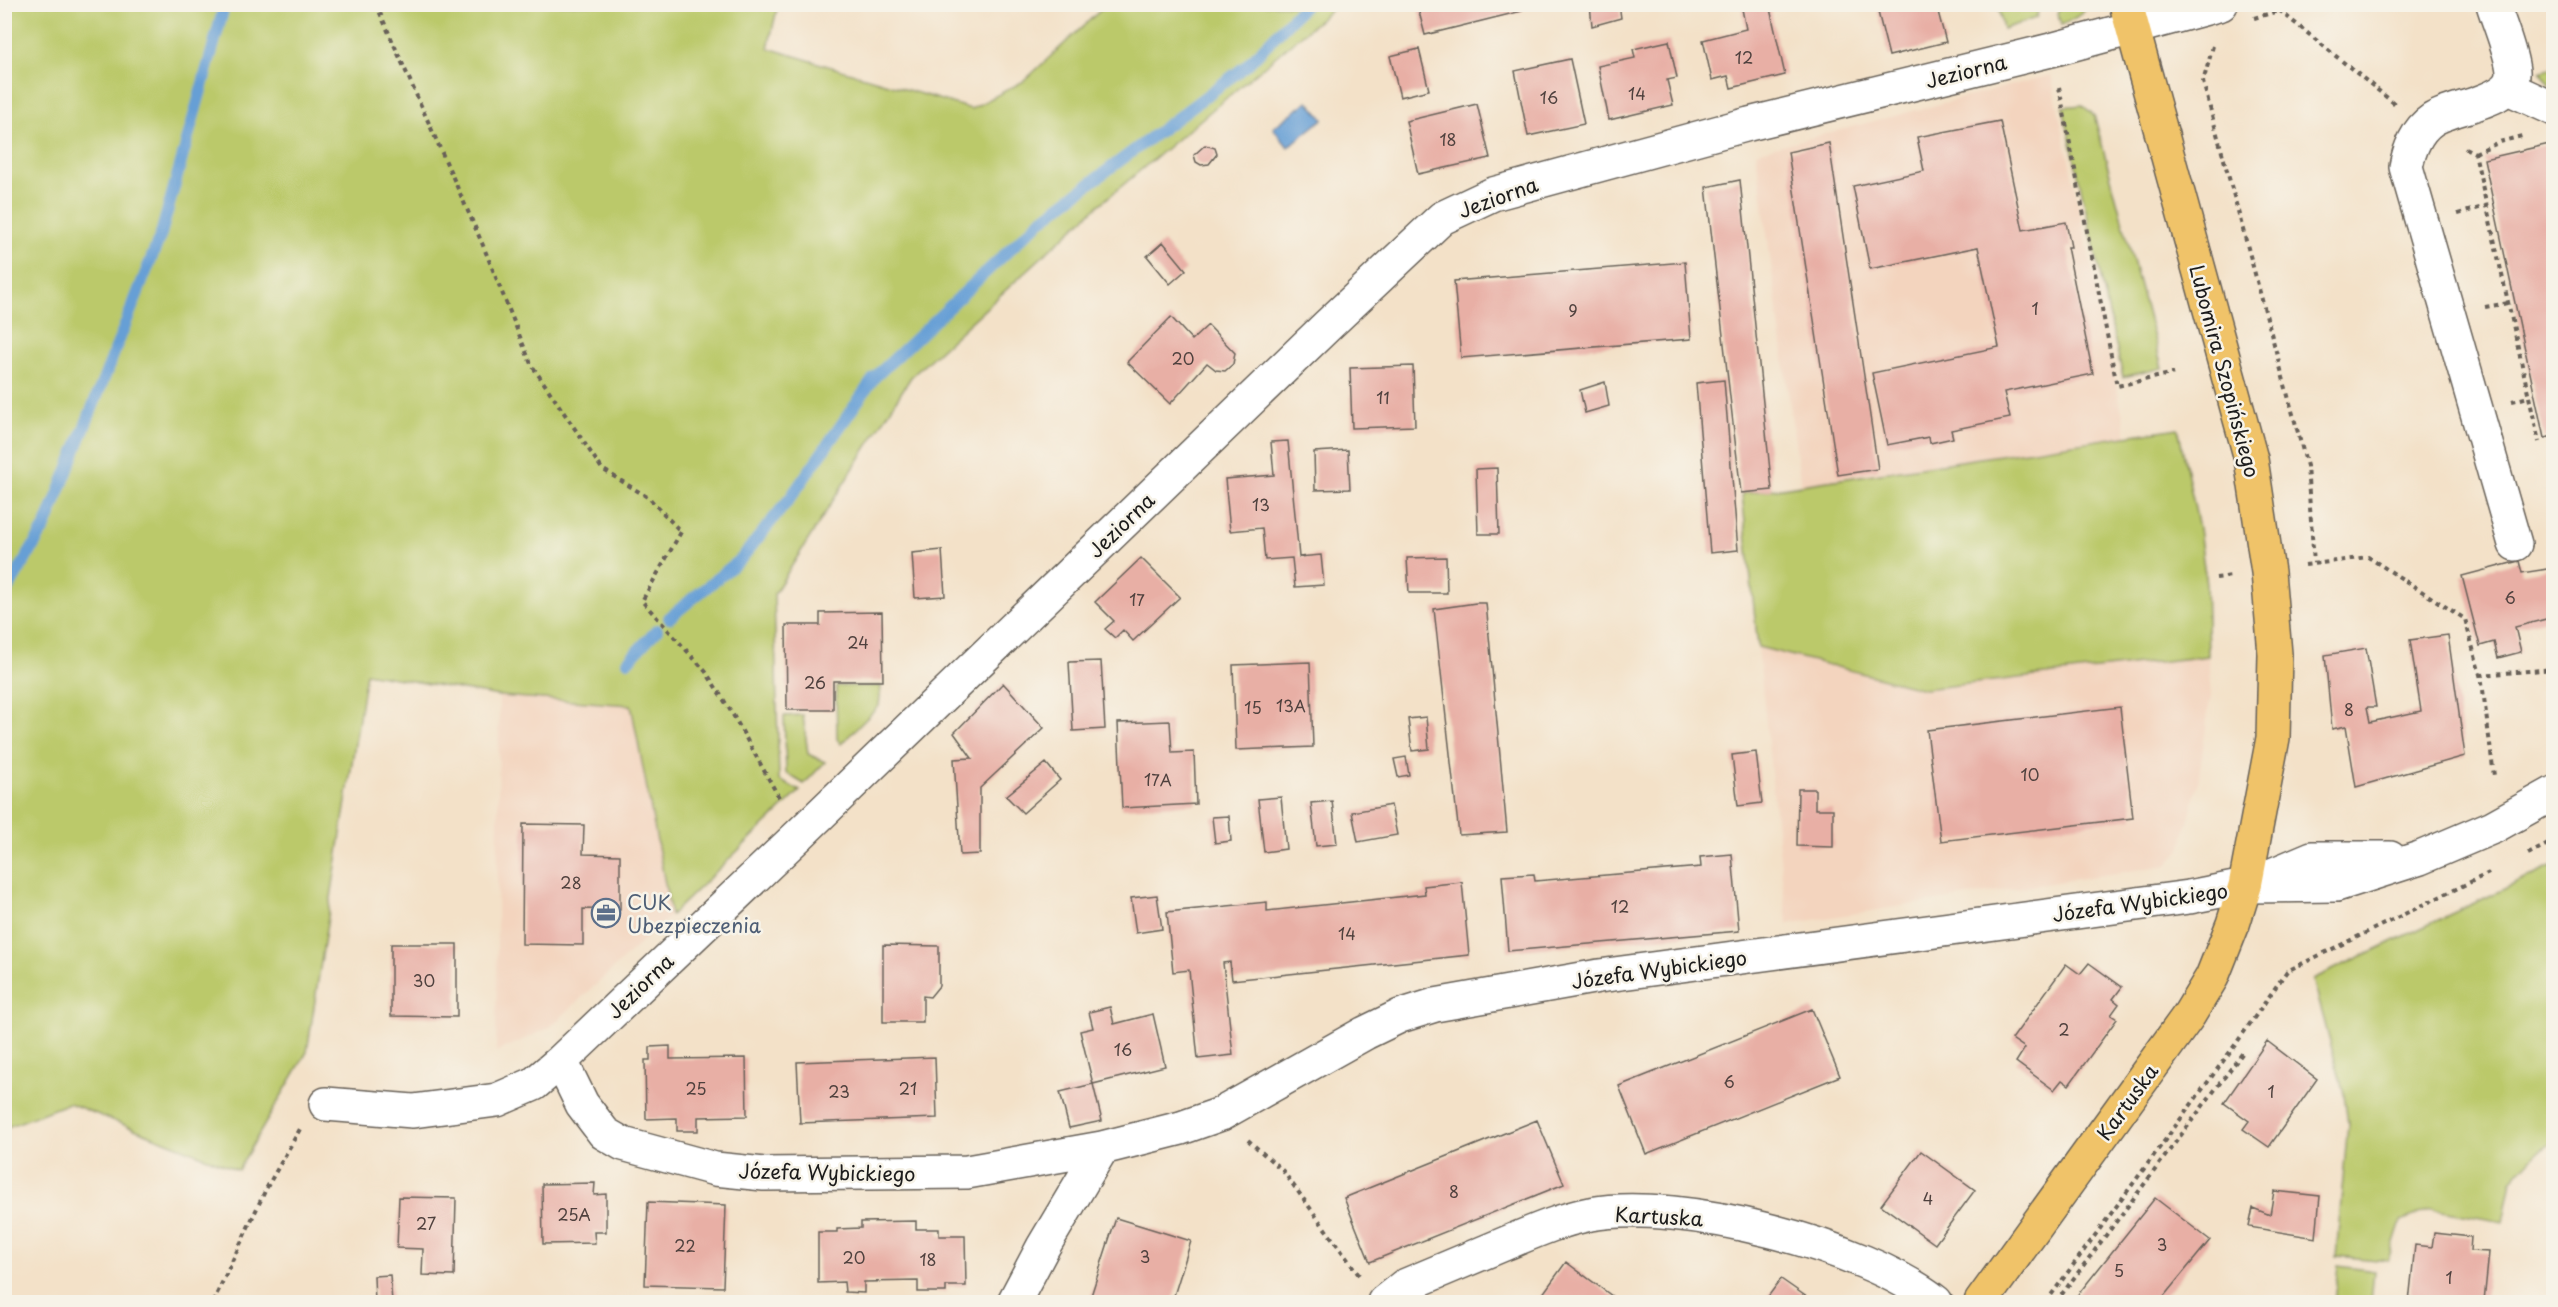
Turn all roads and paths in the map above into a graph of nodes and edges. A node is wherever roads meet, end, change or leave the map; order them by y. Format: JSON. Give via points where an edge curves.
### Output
{"nodes":[{"id":1,"x":376,"y":4,"type":"edge"},
{"id":2,"x":2303,"y":4,"type":"edge"},
{"id":3,"x":2493,"y":4,"type":"edge"},
{"id":4,"x":2226,"y":11,"type":"edge"},
{"id":5,"x":2129,"y":16,"type":"edge"},
{"id":6,"x":2057,"y":75,"type":"dead end"},
{"id":7,"x":2508,"y":88,"type":"junction"},
{"id":8,"x":2553,"y":109,"type":"edge"},
{"id":9,"x":2532,"y":134,"type":"dead end"},
{"id":10,"x":2475,"y":153,"type":"dead end"},
{"id":11,"x":2174,"y":373,"type":"dead end"},
{"id":12,"x":2515,"y":544,"type":"dead end"},
{"id":13,"x":2553,"y":669,"type":"edge"},
{"id":14,"x":2480,"y":675,"type":"junction"},
{"id":15,"x":2494,"y":776,"type":"dead end"},
{"id":16,"x":2553,"y":793,"type":"edge"},
{"id":17,"x":800,"y":835,"type":"junction"},
{"id":18,"x":2553,"y":842,"type":"edge"},
{"id":19,"x":2522,"y":857,"type":"dead end"},
{"id":20,"x":2489,"y":872,"type":"dead end"},
{"id":21,"x":2245,"y":886,"type":"junction"},
{"id":22,"x":2244,"y":1050,"type":"dead end"},
{"id":23,"x":561,"y":1061,"type":"junction"},
{"id":24,"x":326,"y":1104,"type":"joint"},
{"id":25,"x":1221,"y":1114,"type":"junction"},
{"id":26,"x":1102,"y":1148,"type":"junction"},
{"id":27,"x":1373,"y":1292,"type":"edge"},
{"id":28,"x":213,"y":1302,"type":"edge"},
{"id":29,"x":1014,"y":1302,"type":"edge"},
{"id":30,"x":1936,"y":1302,"type":"edge"},
{"id":31,"x":1981,"y":1302,"type":"edge"},
{"id":32,"x":2046,"y":1302,"type":"edge"},
{"id":33,"x":2056,"y":1302,"type":"edge"}],
"edges":[{"from":1,"to":17,"type":"path","via":[[531,364],[602,469],[649,498],[681,532],[642,601],[706,672]]},
{"from":2,"to":4,"type":"path"},
{"from":3,"to":7,"type":"street","via":[[2513,72]]},
{"from":4,"to":5,"type":"street","name":"Jeziorna"},
{"from":4,"to":14,"type":"path","via":[[2202,82],[2307,466],[2314,563],[2368,557],[2465,619]]},
{"from":5,"to":17,"type":"street","name":"Jeziorna","via":[[1493,194],[1442,218]]},
{"from":5,"to":21,"type":"main road","name":"Lubomira Szopińskiego","via":[[2251,459],[2268,572],[2275,654],[2273,738]]},
{"from":6,"to":11,"type":"path","via":[[2117,386]]},
{"from":7,"to":8,"type":"street"},
{"from":7,"to":12,"type":"street","via":[[2490,99],[2451,110],[2430,121],[2408,153],[2406,167]]},
{"from":9,"to":10,"type":"path"},
{"from":13,"to":14,"type":"path"},
{"from":14,"to":15,"type":"path"},
{"from":16,"to":21,"type":"street","name":"Józefa Wybickiego","via":[[2493,827],[2420,858],[2336,885]]},
{"from":17,"to":23,"type":"street","name":"Jeziorna"},
{"from":18,"to":19,"type":"path"},
{"from":20,"to":32,"type":"path","via":[[2287,970]]},
{"from":21,"to":25,"type":"street","name":"Józefa Wybickiego","via":[[2177,899],[1599,976],[1435,1005],[1365,1033]]},
{"from":21,"to":31,"type":"main road","name":"Kartuska","via":[[2212,977],[2189,1015]]},
{"from":22,"to":33,"type":"path"},
{"from":23,"to":24,"type":"street","name":"Jeziorna","via":[[534,1083],[497,1100],[413,1111]]},
{"from":23,"to":26,"type":"street","name":"Józefa Wybickiego","via":[[582,1104],[604,1132],[623,1144],[715,1169],[764,1174],[937,1174]]},
{"from":24,"to":28,"type":"path","via":[[301,1128],[272,1178]]},
{"from":25,"to":26,"type":"street","name":"Józefa Wybickiego"},
{"from":25,"to":27,"type":"path","via":[[1282,1171]]},
{"from":26,"to":29,"type":"street"},
{"from":27,"to":30,"type":"street","name":"Kartuska","via":[[1404,1286],[1558,1222],[1592,1214],[1628,1212],[1686,1214],[1779,1233],[1828,1248],[1906,1282]]}]}
